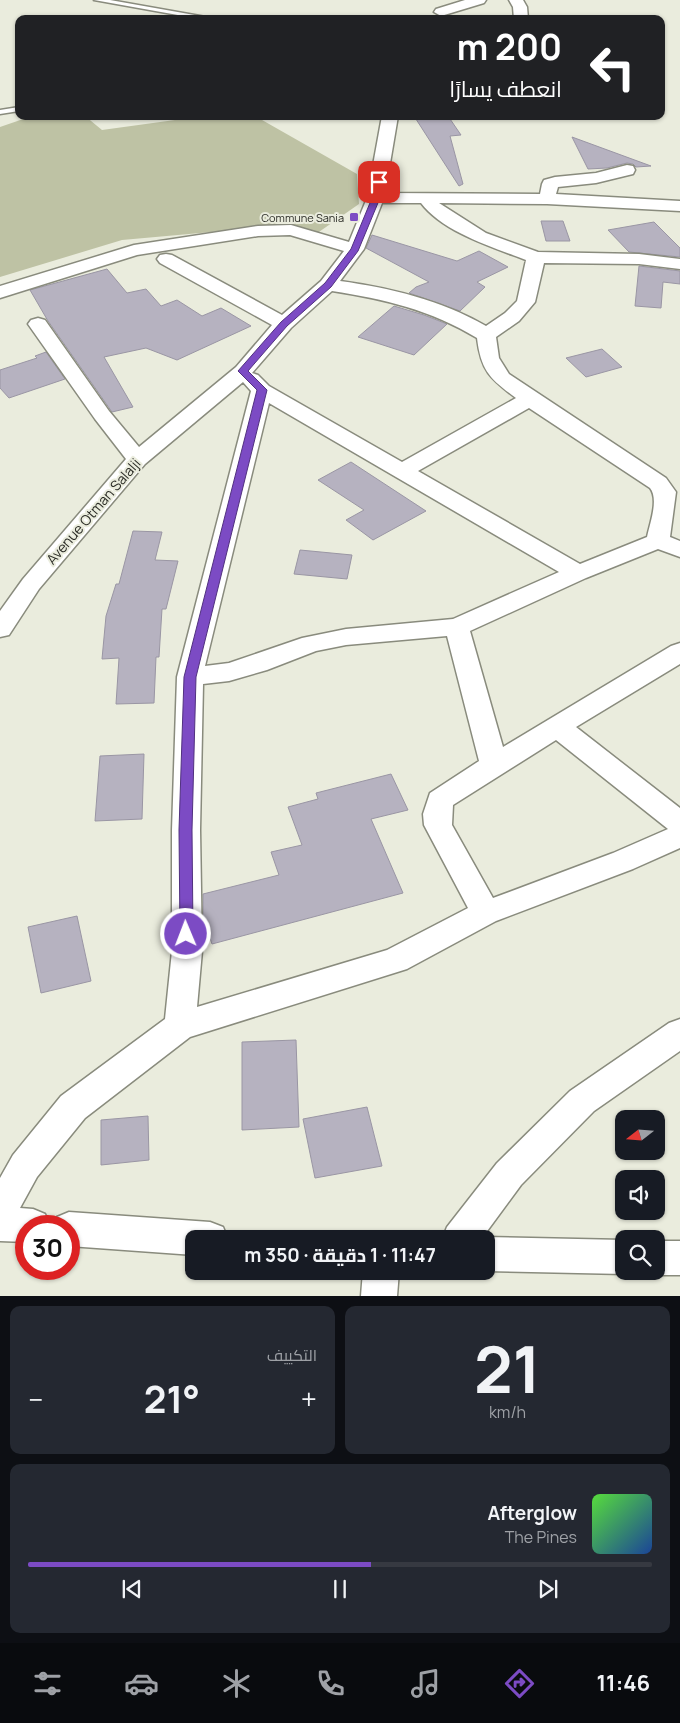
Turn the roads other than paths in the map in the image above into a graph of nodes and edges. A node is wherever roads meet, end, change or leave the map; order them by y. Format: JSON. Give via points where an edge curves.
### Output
{"nodes":[{"id":1,"x":97,"y":0,"type":"edge"},
{"id":2,"x":479,"y":0,"type":"edge"},
{"id":3,"x":516,"y":0,"type":"edge"},
{"id":4,"x":439,"y":10,"type":"edge"},
{"id":5,"x":189,"y":15,"type":"edge"},
{"id":6,"x":521,"y":15,"type":"edge"},
{"id":7,"x":15,"y":110,"type":"edge"},
{"id":8,"x":0,"y":112,"type":"edge"},
{"id":9,"x":389,"y":120,"type":"edge"},
{"id":10,"x":627,"y":170,"type":"dead end"},
{"id":11,"x":376,"y":198,"type":"junction"},
{"id":12,"x":426,"y":198,"type":"junction"},
{"id":13,"x":548,"y":198,"type":"junction"},
{"id":14,"x":680,"y":206,"type":"edge"},
{"id":15,"x":355,"y":249,"type":"junction"},
{"id":16,"x":536,"y":257,"type":"junction"},
{"id":17,"x":166,"y":259,"type":"dead end"},
{"id":18,"x":680,"y":264,"type":"edge"},
{"id":19,"x":328,"y":285,"type":"junction"},
{"id":20,"x":0,"y":292,"type":"edge"},
{"id":21,"x":38,"y":324,"type":"dead end"},
{"id":22,"x":284,"y":324,"type":"junction"},
{"id":23,"x":486,"y":335,"type":"junction"},
{"id":24,"x":243,"y":371,"type":"junction"},
{"id":25,"x":262,"y":390,"type":"junction"},
{"id":26,"x":530,"y":399,"type":"junction"},
{"id":27,"x":137,"y":459,"type":"junction"},
{"id":28,"x":402,"y":471,"type":"junction"},
{"id":29,"x":658,"y":541,"type":"junction"},
{"id":30,"x":680,"y":550,"type":"edge"},
{"id":31,"x":578,"y":573,"type":"junction"},
{"id":32,"x":457,"y":627,"type":"junction"},
{"id":33,"x":0,"y":629,"type":"edge"},
{"id":34,"x":680,"y":652,"type":"edge"},
{"id":35,"x":190,"y":677,"type":"junction"},
{"id":36,"x":558,"y":726,"type":"junction"},
{"id":37,"x":494,"y":765,"type":"junction"},
{"id":38,"x":680,"y":823,"type":"edge"},
{"id":39,"x":680,"y":836,"type":"edge"},
{"id":40,"x":486,"y":912,"type":"junction"},
{"id":41,"x":180,"y":1026,"type":"junction"},
{"id":42,"x":680,"y":1033,"type":"edge"},
{"id":43,"x":0,"y":1210,"type":"edge"},
{"id":44,"x":0,"y":1224,"type":"edge"},
{"id":45,"x":15,"y":1225,"type":"edge"},
{"id":46,"x":80,"y":1230,"type":"edge"},
{"id":47,"x":467,"y":1230,"type":"edge"},
{"id":48,"x":185,"y":1237,"type":"edge"},
{"id":49,"x":495,"y":1254,"type":"edge"},
{"id":50,"x":615,"y":1257,"type":"edge"},
{"id":51,"x":665,"y":1258,"type":"edge"},
{"id":52,"x":680,"y":1258,"type":"edge"},
{"id":53,"x":380,"y":1280,"type":"edge"},
{"id":54,"x":379,"y":1296,"type":"edge"}],
"edges":[{"from":1,"to":5,"type":"lane"},
{"from":2,"to":4,"type":"street"},
{"from":3,"to":6,"type":"street"},
{"from":7,"to":8,"type":"lane"},
{"from":9,"to":11,"type":"street","name":"Avenue Otman Salalji"},
{"from":10,"to":13,"type":"street","via":[[596,178],[555,182],[550,184]]},
{"from":11,"to":12,"type":"street"},
{"from":11,"to":15,"type":"street","name":"Avenue Otman Salalji"},
{"from":12,"to":13,"type":"street"},
{"from":12,"to":16,"type":"street","via":[[434,209],[480,237]]},
{"from":13,"to":14,"type":"street"},
{"from":15,"to":19,"type":"street","name":"Avenue Otman Salalji"},
{"from":15,"to":20,"type":"street","via":[[291,230],[258,231],[134,250]]},
{"from":16,"to":18,"type":"street","via":[[639,259]]},
{"from":16,"to":23,"type":"street","via":[[526,302],[512,317]]},
{"from":17,"to":22,"type":"street"},
{"from":19,"to":22,"type":"street","name":"Avenue Otman Salalji"},
{"from":19,"to":23,"type":"street","via":[[376,291],[417,301],[454,316]]},
{"from":21,"to":27,"type":"street"},
{"from":22,"to":24,"type":"street","name":"Avenue Otman Salalji"},
{"from":23,"to":26,"type":"street","via":[[490,358],[501,378]]},
{"from":24,"to":25,"type":"street"},
{"from":24,"to":27,"type":"street","name":"Avenue Otman Salalji"},
{"from":25,"to":28,"type":"street"},
{"from":25,"to":35,"type":"street"},
{"from":26,"to":28,"type":"street"},
{"from":26,"to":29,"type":"street","via":[[658,483],[665,492],[665,502]]},
{"from":27,"to":33,"type":"street","name":"Avenue Otman Salalji","via":[[31,584]]},
{"from":28,"to":31,"type":"street"},
{"from":29,"to":30,"type":"street"},
{"from":29,"to":31,"type":"street"},
{"from":31,"to":32,"type":"street"},
{"from":32,"to":35,"type":"street","via":[[346,637],[311,644],[229,672]]},
{"from":32,"to":37,"type":"street"},
{"from":34,"to":36,"type":"street"},
{"from":35,"to":41,"type":"street","via":[[187,952]]},
{"from":36,"to":37,"type":"street"},
{"from":36,"to":38,"type":"street"},
{"from":37,"to":40,"type":"street","via":[[440,800],[437,814],[438,825]]},
{"from":39,"to":40,"type":"street"},
{"from":40,"to":41,"type":"street","via":[[396,960]]},
{"from":41,"to":43,"type":"street","via":[[73,1107],[25,1166]]},
{"from":42,"to":47,"type":"street","via":[[582,1101],[509,1174]]},
{"from":44,"to":45,"type":"street"},
{"from":46,"to":48,"type":"street"},
{"from":49,"to":50,"type":"street"},
{"from":51,"to":52,"type":"street"},
{"from":53,"to":54,"type":"street"}]}
